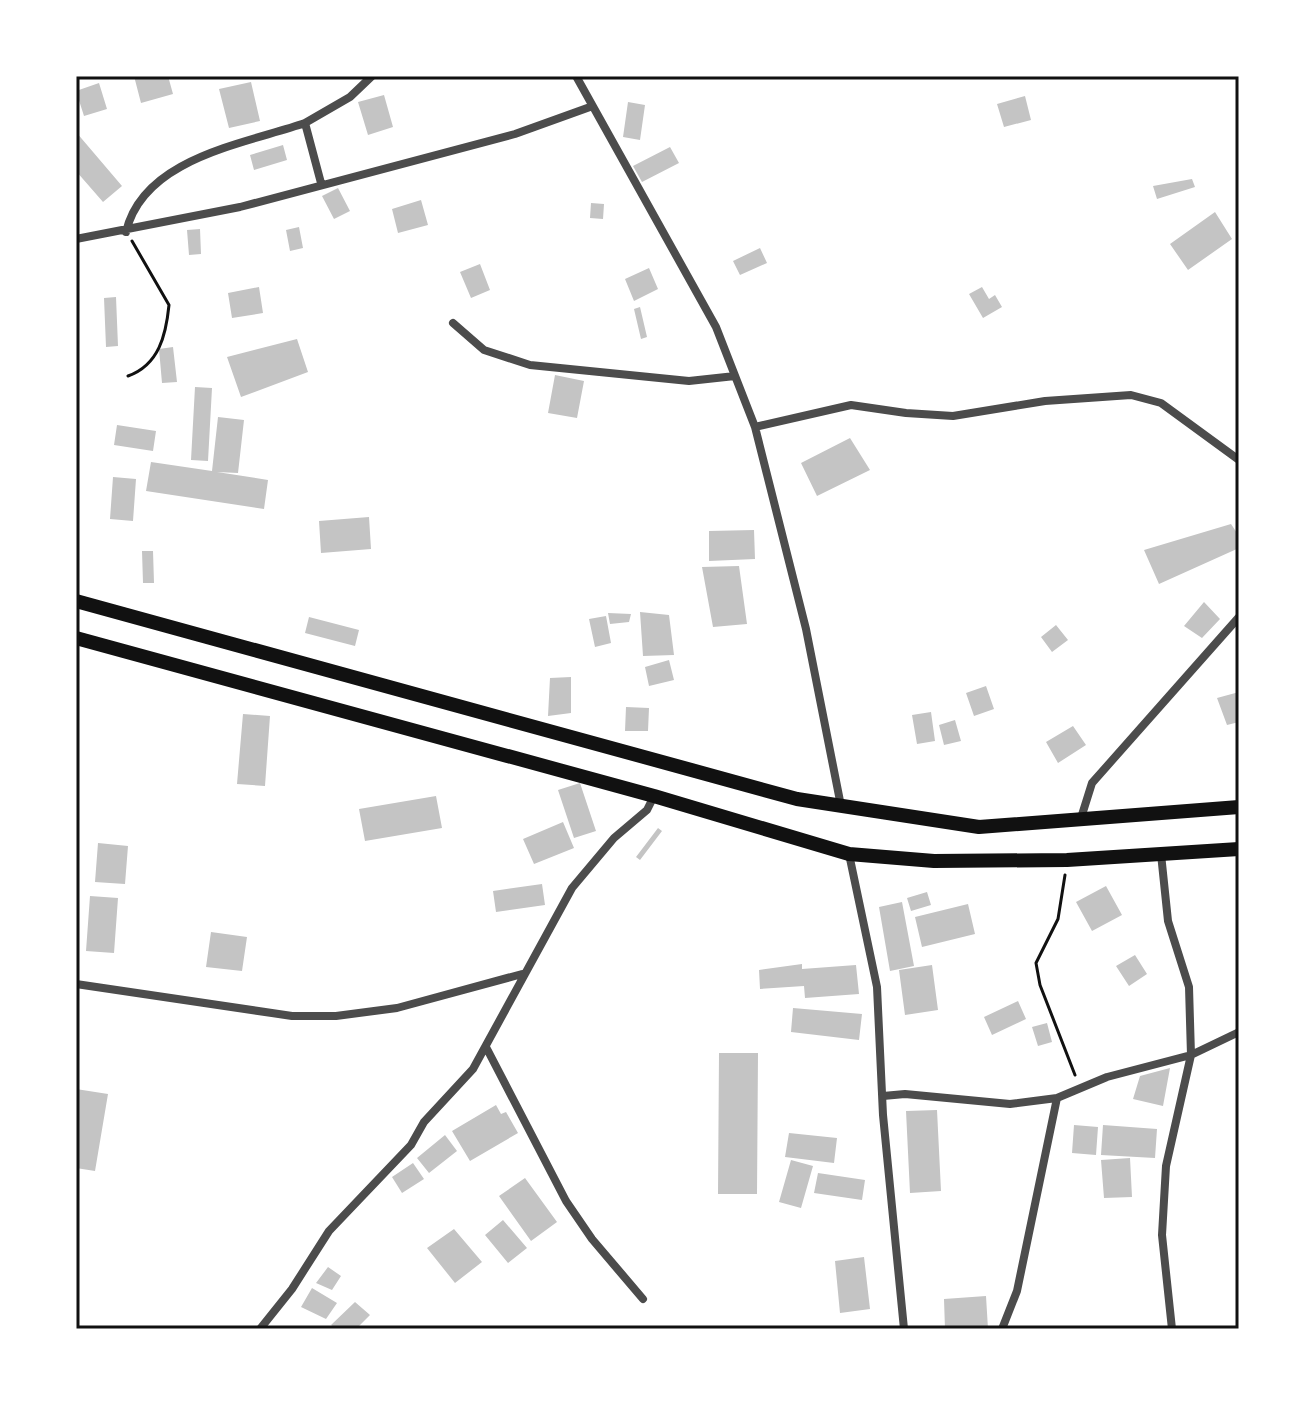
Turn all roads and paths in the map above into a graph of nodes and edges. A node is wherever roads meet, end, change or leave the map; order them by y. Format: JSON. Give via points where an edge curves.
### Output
{"nodes":[{"id":1,"x":372,"y":76,"type":"edge"},
{"id":2,"x":576,"y":76,"type":"edge"},
{"id":3,"x":590,"y":107,"type":"junction"},
{"id":4,"x":305,"y":123,"type":"junction"},
{"id":5,"x":321,"y":183,"type":"junction"},
{"id":6,"x":126,"y":232,"type":"junction"},
{"id":7,"x":76,"y":239,"type":"edge"},
{"id":8,"x":453,"y":323,"type":"dead end"},
{"id":9,"x":128,"y":376,"type":"dead end"},
{"id":10,"x":735,"y":376,"type":"junction"},
{"id":11,"x":755,"y":427,"type":"junction"},
{"id":12,"x":1239,"y":460,"type":"edge"},
{"id":13,"x":76,"y":601,"type":"edge"},
{"id":14,"x":1239,"y":617,"type":"edge"},
{"id":15,"x":76,"y":638,"type":"edge"},
{"id":16,"x":654,"y":796,"type":"junction"},
{"id":17,"x":841,"y":806,"type":"junction"},
{"id":18,"x":1239,"y":807,"type":"edge"},
{"id":19,"x":1081,"y":818,"type":"junction"},
{"id":20,"x":1239,"y":849,"type":"edge"},
{"id":21,"x":849,"y":854,"type":"junction"},
{"id":22,"x":1161,"y":854,"type":"junction"},
{"id":23,"x":1067,"y":860,"type":"junction"},
{"id":24,"x":522,"y":974,"type":"junction"},
{"id":25,"x":76,"y":984,"type":"edge"},
{"id":26,"x":1239,"y":1032,"type":"edge"},
{"id":27,"x":486,"y":1047,"type":"junction"},
{"id":28,"x":1191,"y":1055,"type":"junction"},
{"id":29,"x":1080,"y":1087,"type":"junction"},
{"id":30,"x":883,"y":1096,"type":"junction"},
{"id":31,"x":1057,"y":1098,"type":"junction"},
{"id":32,"x":643,"y":1299,"type":"dead end"},
{"id":33,"x":260,"y":1329,"type":"edge"},
{"id":34,"x":904,"y":1329,"type":"edge"},
{"id":35,"x":1002,"y":1329,"type":"edge"},
{"id":36,"x":1172,"y":1329,"type":"edge"}],
"edges":[{"from":1,"to":4,"type":"street","via":[[350,97]]},
{"from":2,"to":3,"type":"street"},
{"from":3,"to":5,"type":"street","via":[[515,134]]},
{"from":3,"to":10,"type":"street","via":[[683,264]]},
{"from":4,"to":5,"type":"street"},
{"from":4,"to":6,"type":"street","via":[[218,149],[186,165],[144,194],[131,210]]},
{"from":5,"to":6,"type":"street"},
{"from":6,"to":7,"type":"street"},
{"from":6,"to":9,"type":"path","via":[[169,305],[155,357]]},
{"from":8,"to":10,"type":"street","via":[[484,350],[530,365],[689,381]]},
{"from":10,"to":11,"type":"street"},
{"from":11,"to":12,"type":"street","via":[[851,405],[953,416],[1045,401],[1131,395],[1161,403]]},
{"from":11,"to":17,"type":"street","via":[[793,570]]},
{"from":13,"to":17,"type":"main road","via":[[797,799]]},
{"from":14,"to":19,"type":"street","via":[[1092,783]]},
{"from":15,"to":16,"type":"main road"},
{"from":16,"to":21,"type":"main road"},
{"from":16,"to":24,"type":"street","via":[[647,810],[614,838],[572,888]]},
{"from":17,"to":19,"type":"main road","via":[[979,827]]},
{"from":18,"to":19,"type":"main road"},
{"from":20,"to":22,"type":"main road"},
{"from":21,"to":23,"type":"main road","via":[[934,861]]},
{"from":21,"to":30,"type":"street","via":[[877,987]]},
{"from":22,"to":23,"type":"main road"},
{"from":22,"to":28,"type":"street","via":[[1168,921],[1189,987]]},
{"from":23,"to":29,"type":"path","via":[[1058,919],[1036,963]]},
{"from":24,"to":25,"type":"street","via":[[397,1008],[336,1016],[292,1016]]},
{"from":24,"to":27,"type":"street"},
{"from":26,"to":28,"type":"street"},
{"from":27,"to":32,"type":"street","via":[[566,1201]]},
{"from":27,"to":33,"type":"street","via":[[411,1145],[329,1231]]},
{"from":28,"to":29,"type":"street"},
{"from":28,"to":36,"type":"street","via":[[1166,1166],[1162,1235]]},
{"from":29,"to":31,"type":"street"},
{"from":30,"to":31,"type":"street","via":[[1010,1104]]},
{"from":30,"to":34,"type":"street"},
{"from":31,"to":35,"type":"street","via":[[1017,1291]]}]}
